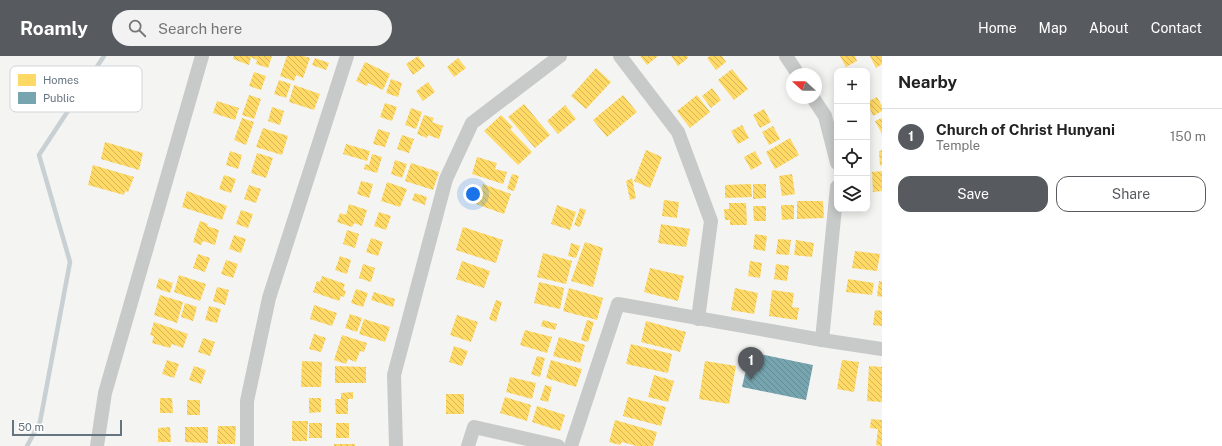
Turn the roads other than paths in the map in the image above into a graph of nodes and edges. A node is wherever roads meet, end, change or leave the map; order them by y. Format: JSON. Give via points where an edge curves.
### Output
{"nodes":[{"id":1,"x":202,"y":56,"type":"edge"},
{"id":2,"x":347,"y":56,"type":"edge"},
{"id":3,"x":560,"y":56,"type":"edge"},
{"id":4,"x":620,"y":56,"type":"edge"},
{"id":5,"x":786,"y":56,"type":"edge"},
{"id":6,"x":794,"y":68,"type":"edge"},
{"id":7,"x":817,"y":104,"type":"edge"},
{"id":8,"x":834,"y":151,"type":"edge"},
{"id":9,"x":835,"y":212,"type":"edge"},
{"id":10,"x":698,"y":319,"type":"junction"},
{"id":11,"x":822,"y":340,"type":"junction"},
{"id":12,"x":882,"y":349,"type":"edge"},
{"id":13,"x":97,"y":446,"type":"edge"},
{"id":14,"x":246,"y":446,"type":"edge"},
{"id":15,"x":396,"y":446,"type":"edge"},
{"id":16,"x":468,"y":446,"type":"edge"},
{"id":17,"x":558,"y":446,"type":"edge"},
{"id":18,"x":571,"y":446,"type":"edge"}],
"edges":[{"from":1,"to":13,"type":"street","via":[[105,393]]},
{"from":2,"to":14,"type":"street","via":[[269,298],[247,401]]},
{"from":3,"to":15,"type":"street","via":[[472,123],[446,179],[394,375]]},
{"from":4,"to":10,"type":"street","via":[[678,132],[711,221]]},
{"from":5,"to":6,"type":"street"},
{"from":7,"to":8,"type":"street","via":[[825,116]]},
{"from":9,"to":11,"type":"street"},
{"from":10,"to":11,"type":"street"},
{"from":10,"to":18,"type":"street","via":[[618,304]]},
{"from":11,"to":12,"type":"street"},
{"from":16,"to":17,"type":"street","via":[[474,427]]}]}
